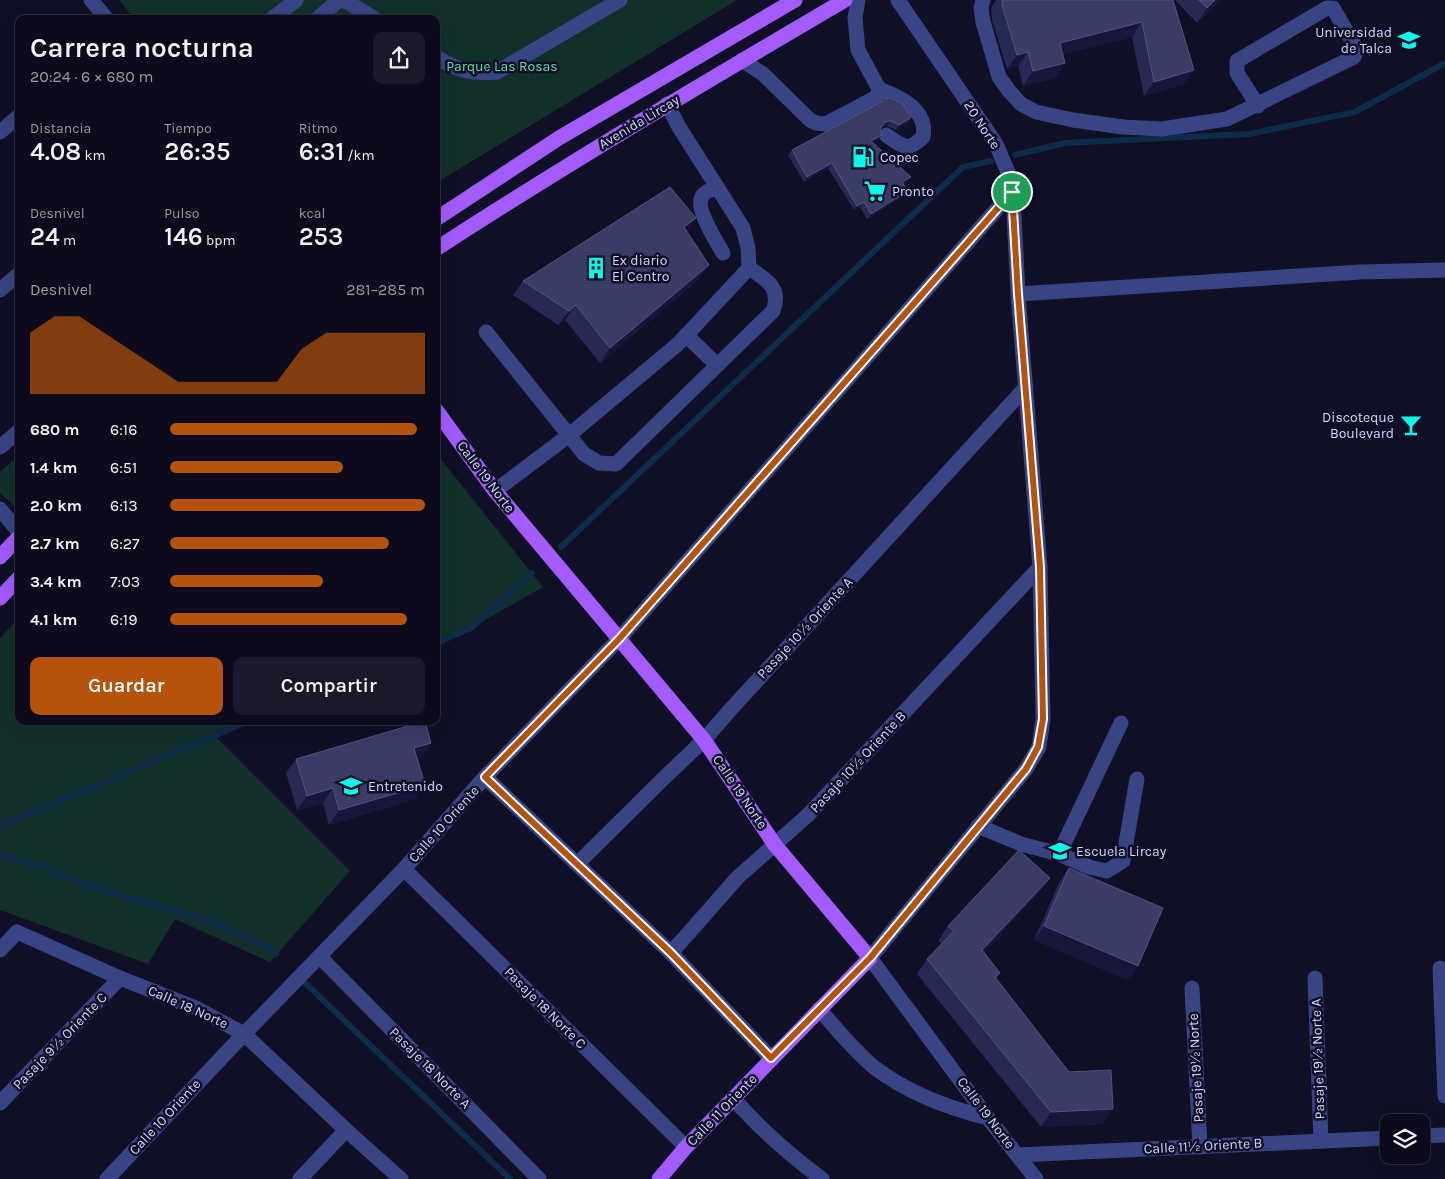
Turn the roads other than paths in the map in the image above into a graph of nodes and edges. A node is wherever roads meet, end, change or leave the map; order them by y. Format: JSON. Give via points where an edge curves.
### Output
{"nodes":[{"id":1,"x":91,"y":0,"type":"edge"},
{"id":2,"x":296,"y":0,"type":"edge"},
{"id":3,"x":339,"y":0,"type":"edge"},
{"id":4,"x":344,"y":0,"type":"edge"},
{"id":5,"x":620,"y":0,"type":"edge"},
{"id":6,"x":795,"y":0,"type":"edge"},
{"id":7,"x":845,"y":0,"type":"edge"},
{"id":8,"x":858,"y":0,"type":"edge"},
{"id":9,"x":898,"y":0,"type":"edge"},
{"id":10,"x":983,"y":0,"type":"edge"},
{"id":11,"x":104,"y":15,"type":"edge"},
{"id":12,"x":277,"y":15,"type":"edge"},
{"id":13,"x":322,"y":15,"type":"edge"},
{"id":14,"x":368,"y":15,"type":"edge"},
{"id":15,"x":440,"y":59,"type":"edge"},
{"id":16,"x":742,"y":60,"type":"junction"},
{"id":17,"x":879,"y":89,"type":"junction"},
{"id":18,"x":667,"y":104,"type":"junction"},
{"id":19,"x":1258,"y":106,"type":"junction"},
{"id":20,"x":15,"y":119,"type":"edge"},
{"id":21,"x":0,"y":132,"type":"edge"},
{"id":22,"x":886,"y":135,"type":"dead end"},
{"id":23,"x":717,"y":187,"type":"junction"},
{"id":24,"x":1012,"y":192,"type":"junction"},
{"id":25,"x":440,"y":216,"type":"edge"},
{"id":26,"x":440,"y":246,"type":"edge"},
{"id":27,"x":723,"y":252,"type":"dead end"},
{"id":28,"x":749,"y":268,"type":"junction"},
{"id":29,"x":1445,"y":270,"type":"edge"},
{"id":30,"x":15,"y":277,"type":"edge"},
{"id":31,"x":0,"y":290,"type":"edge"},
{"id":32,"x":1018,"y":294,"type":"junction"},
{"id":33,"x":486,"y":332,"type":"dead end"},
{"id":34,"x":686,"y":335,"type":"junction"},
{"id":35,"x":717,"y":365,"type":"junction"},
{"id":36,"x":1026,"y":387,"type":"junction"},
{"id":37,"x":440,"y":416,"type":"edge"},
{"id":38,"x":15,"y":434,"type":"edge"},
{"id":39,"x":568,"y":436,"type":"junction"},
{"id":40,"x":0,"y":446,"type":"edge"},
{"id":41,"x":495,"y":492,"type":"junction"},
{"id":42,"x":0,"y":509,"type":"edge"},
{"id":43,"x":15,"y":527,"type":"edge"},
{"id":44,"x":15,"y":541,"type":"edge"},
{"id":45,"x":0,"y":556,"type":"edge"},
{"id":46,"x":1040,"y":567,"type":"junction"},
{"id":47,"x":15,"y":582,"type":"edge"},
{"id":48,"x":0,"y":598,"type":"edge"},
{"id":49,"x":619,"y":639,"type":"junction"},
{"id":50,"x":1120,"y":723,"type":"dead end"},
{"id":51,"x":704,"y":740,"type":"junction"},
{"id":52,"x":1038,"y":747,"type":"joint"},
{"id":53,"x":485,"y":777,"type":"junction"},
{"id":54,"x":1137,"y":779,"type":"dead end"},
{"id":55,"x":978,"y":826,"type":"junction"},
{"id":56,"x":776,"y":845,"type":"junction"},
{"id":57,"x":1059,"y":854,"type":"junction"},
{"id":58,"x":578,"y":863,"type":"junction"},
{"id":59,"x":404,"y":869,"type":"junction"},
{"id":60,"x":0,"y":950,"type":"edge"},
{"id":61,"x":671,"y":953,"type":"junction"},
{"id":62,"x":320,"y":957,"type":"junction"},
{"id":63,"x":870,"y":958,"type":"junction"},
{"id":64,"x":1440,"y":968,"type":"dead end"},
{"id":65,"x":120,"y":978,"type":"junction"},
{"id":66,"x":1315,"y":978,"type":"dead end"},
{"id":67,"x":1192,"y":988,"type":"dead end"},
{"id":68,"x":819,"y":1008,"type":"junction"},
{"id":69,"x":244,"y":1034,"type":"junction"},
{"id":70,"x":771,"y":1058,"type":"junction"},
{"id":71,"x":1445,"y":1096,"type":"edge"},
{"id":72,"x":733,"y":1098,"type":"junction"},
{"id":73,"x":0,"y":1103,"type":"edge"},
{"id":74,"x":988,"y":1118,"type":"junction"},
{"id":75,"x":346,"y":1130,"type":"junction"},
{"id":76,"x":1445,"y":1135,"type":"edge"},
{"id":77,"x":1430,"y":1136,"type":"edge"},
{"id":78,"x":1380,"y":1138,"type":"edge"},
{"id":79,"x":1321,"y":1140,"type":"junction"},
{"id":80,"x":686,"y":1147,"type":"junction"},
{"id":81,"x":1200,"y":1147,"type":"junction"},
{"id":82,"x":1017,"y":1155,"type":"junction"},
{"id":83,"x":663,"y":1178,"type":"edge"},
{"id":84,"x":107,"y":1179,"type":"edge"},
{"id":85,"x":300,"y":1179,"type":"edge"},
{"id":86,"x":401,"y":1179,"type":"edge"},
{"id":87,"x":539,"y":1179,"type":"edge"},
{"id":88,"x":822,"y":1179,"type":"edge"},
{"id":89,"x":1036,"y":1179,"type":"edge"}],
"edges":[{"from":1,"to":11,"type":"street"},
{"from":2,"to":12,"type":"street"},
{"from":3,"to":13,"type":"street"},
{"from":4,"to":14,"type":"street"},
{"from":5,"to":15,"type":"street","via":[[497,72],[476,74]]},
{"from":6,"to":25,"type":"main road","name":"Avenida Lircay","via":[[559,138]]},
{"from":7,"to":16,"type":"main road","name":"Avenida Lircay"},
{"from":8,"to":17,"type":"street","via":[[855,18],[858,50]]},
{"from":9,"to":24,"type":"street","name":"20 Norte","via":[[996,144],[1010,177]]},
{"from":10,"to":19,"type":"street","via":[[983,22],[999,77],[1022,104],[1036,112],[1114,126],[1162,129],[1227,120]]},
{"from":16,"to":17,"type":"street","via":[[763,74],[816,123],[826,124],[869,106]]},
{"from":16,"to":18,"type":"main road","name":"Avenida Lircay"},
{"from":17,"to":22,"type":"street","via":[[898,96],[912,107],[924,125],[923,137],[911,147],[906,148]]},
{"from":18,"to":23,"type":"street"},
{"from":18,"to":26,"type":"main road","name":"Avenida Lircay"},
{"from":19,"to":19,"type":"street","via":[[1354,57],[1355,46],[1333,8],[1327,8],[1237,62],[1237,73]]},
{"from":20,"to":21,"type":"street"},
{"from":23,"to":27,"type":"street","via":[[703,194],[700,200],[701,209]]},
{"from":23,"to":28,"type":"street","via":[[743,228]]},
{"from":24,"to":32,"type":"street","name":"20 Norte"},
{"from":24,"to":49,"type":"street","name":"Calle 10 Oriente"},
{"from":28,"to":34,"type":"street"},
{"from":28,"to":35,"type":"street","via":[[765,278],[776,292],[777,301],[772,311]]},
{"from":29,"to":32,"type":"street","via":[[1361,272]]},
{"from":30,"to":31,"type":"street"},
{"from":32,"to":36,"type":"street","name":"20 Norte"},
{"from":33,"to":39,"type":"street"},
{"from":34,"to":35,"type":"street"},
{"from":34,"to":39,"type":"street"},
{"from":35,"to":39,"type":"street","via":[[616,464],[599,463],[584,454]]},
{"from":36,"to":46,"type":"street","name":"20 Norte"},
{"from":36,"to":51,"type":"street","name":"Pasaje 10½ Oriente A"},
{"from":37,"to":41,"type":"main road","name":"Calle 19 Norte"},
{"from":38,"to":40,"type":"street"},
{"from":39,"to":41,"type":"street"},
{"from":41,"to":49,"type":"main road","name":"Calle 19 Norte"},
{"from":42,"to":43,"type":"street"},
{"from":44,"to":45,"type":"main road"},
{"from":46,"to":52,"type":"street","name":"20 Norte","via":[[1043,719]]},
{"from":46,"to":56,"type":"street","name":"Pasaje 10½ Oriente B","via":[[808,815]]},
{"from":47,"to":48,"type":"main road"},
{"from":49,"to":51,"type":"main road","name":"Calle 19 Norte"},
{"from":49,"to":53,"type":"street","name":"Calle 10 Oriente"},
{"from":50,"to":57,"type":"street"},
{"from":51,"to":56,"type":"main road","name":"Calle 19 Norte"},
{"from":51,"to":58,"type":"street","name":"Pasaje 10½ Oriente A"},
{"from":52,"to":55,"type":"street","name":"Calle 11 Oriente","via":[[1026,769]]},
{"from":53,"to":58,"type":"street"},
{"from":53,"to":59,"type":"street","name":"Calle 10 Oriente"},
{"from":54,"to":57,"type":"street","via":[[1123,861],[1107,871]]},
{"from":55,"to":57,"type":"street","via":[[1022,844]]},
{"from":55,"to":63,"type":"street","name":"Calle 11 Oriente"},
{"from":56,"to":61,"type":"street","name":"Pasaje 10½ Oriente B","via":[[738,876]]},
{"from":56,"to":63,"type":"main road","name":"Calle 19 Norte"},
{"from":58,"to":61,"type":"street"},
{"from":59,"to":62,"type":"street","name":"Calle 10 Oriente"},
{"from":59,"to":80,"type":"street","name":"Pasaje 18 Norte C"},
{"from":60,"to":65,"type":"street","name":"Calle 18 Norte","via":[[17,932]]},
{"from":61,"to":70,"type":"street"},
{"from":62,"to":69,"type":"street","name":"Calle 10 Oriente"},
{"from":62,"to":87,"type":"street","name":"Pasaje 18 Norte A"},
{"from":63,"to":68,"type":"main road","name":"Calle 11 Oriente"},
{"from":63,"to":74,"type":"street","name":"Calle 19 Norte"},
{"from":64,"to":71,"type":"street"},
{"from":65,"to":69,"type":"street","name":"Calle 18 Norte","via":[[198,1009]]},
{"from":65,"to":73,"type":"street","name":"Pasaje 9½ Oriente C"},
{"from":66,"to":79,"type":"street","name":"Pasaje 19½ Norte A"},
{"from":67,"to":81,"type":"street","name":"Pasaje 19½ Norte"},
{"from":68,"to":70,"type":"main road","name":"Calle 11 Oriente"},
{"from":68,"to":74,"type":"street","via":[[876,1068],[941,1104]]},
{"from":69,"to":75,"type":"street","name":"Calle 18 Norte"},
{"from":69,"to":84,"type":"street","name":"Calle 10 Oriente"},
{"from":70,"to":72,"type":"main road","name":"Calle 11 Oriente"},
{"from":72,"to":80,"type":"main road","name":"Calle 11 Oriente"},
{"from":72,"to":88,"type":"street","via":[[775,1141]]},
{"from":74,"to":82,"type":"street","name":"Calle 19 Norte"},
{"from":75,"to":85,"type":"street"},
{"from":75,"to":86,"type":"street","name":"Calle 18 Norte"},
{"from":76,"to":77,"type":"street"},
{"from":78,"to":79,"type":"street","name":"Calle 11½ Oriente B"},
{"from":79,"to":81,"type":"street","name":"Calle 11½ Oriente B"},
{"from":80,"to":83,"type":"main road","name":"Calle 11 Oriente"},
{"from":81,"to":82,"type":"street","name":"Calle 11½ Oriente B"},
{"from":82,"to":89,"type":"street","name":"Calle 19 Norte"}]}
